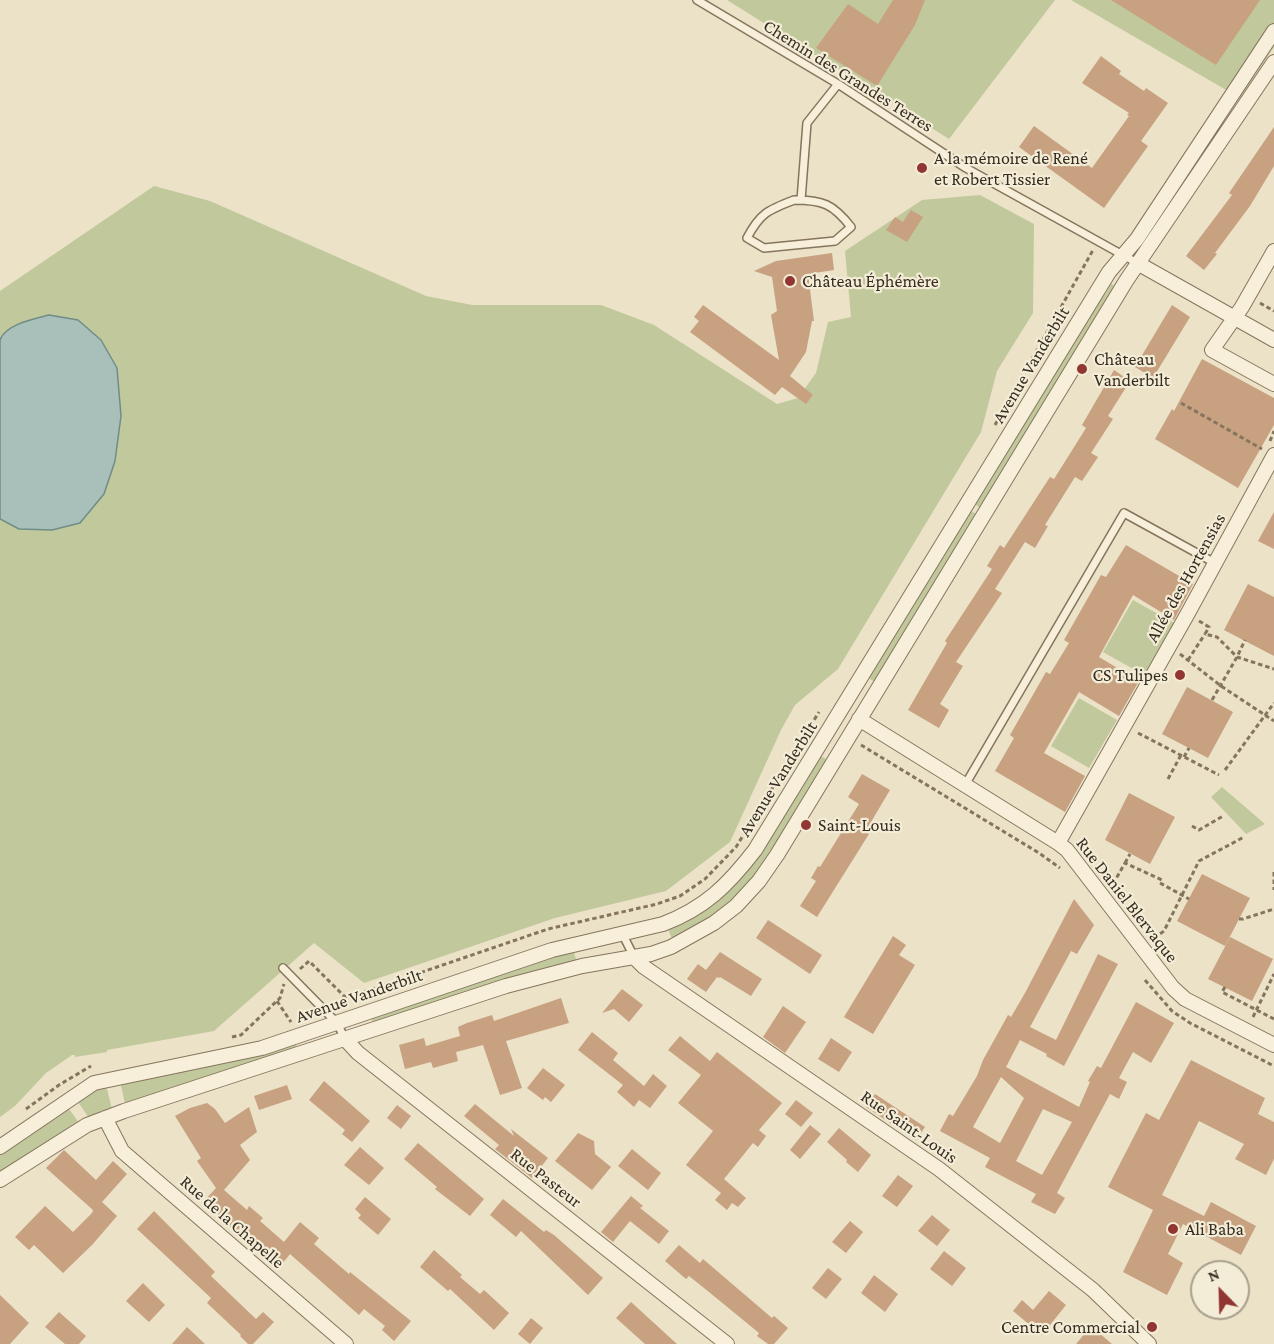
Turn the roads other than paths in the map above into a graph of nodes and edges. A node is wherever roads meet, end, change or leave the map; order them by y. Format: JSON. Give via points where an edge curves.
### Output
{"nodes":[{"id":1,"x":697,"y":0,"type":"edge"},
{"id":2,"x":1274,"y":31,"type":"edge"},
{"id":3,"x":1274,"y":62,"type":"edge"},
{"id":4,"x":838,"y":84,"type":"junction"},
{"id":5,"x":801,"y":200,"type":"junction"},
{"id":6,"x":1274,"y":251,"type":"edge"},
{"id":7,"x":1125,"y":255,"type":"junction"},
{"id":8,"x":1139,"y":264,"type":"junction"},
{"id":9,"x":1234,"y":318,"type":"junction"},
{"id":10,"x":1274,"y":340,"type":"edge"},
{"id":11,"x":1274,"y":384,"type":"edge"},
{"id":12,"x":1274,"y":455,"type":"edge"},
{"id":13,"x":1215,"y":563,"type":"junction"},
{"id":14,"x":842,"y":709,"type":"junction"},
{"id":15,"x":859,"y":719,"type":"junction"},
{"id":16,"x":965,"y":785,"type":"junction"},
{"id":17,"x":1058,"y":843,"type":"junction"},
{"id":18,"x":622,"y":935,"type":"junction"},
{"id":19,"x":634,"y":957,"type":"junction"},
{"id":20,"x":283,"y":968,"type":"dead end"},
{"id":21,"x":337,"y":1023,"type":"junction"},
{"id":22,"x":345,"y":1039,"type":"junction"},
{"id":23,"x":1274,"y":1045,"type":"edge"},
{"id":24,"x":105,"y":1118,"type":"junction"},
{"id":25,"x":0,"y":1147,"type":"edge"},
{"id":26,"x":0,"y":1180,"type":"edge"},
{"id":27,"x":346,"y":1344,"type":"edge"},
{"id":28,"x":727,"y":1344,"type":"edge"},
{"id":29,"x":1149,"y":1344,"type":"edge"}],
"edges":[{"from":1,"to":4,"type":"lane","name":"Chemin des Grandes Terres"},
{"from":2,"to":7,"type":"street","name":"Avenue Vanderbilt"},
{"from":3,"to":8,"type":"street","name":"Avenue Vanderbilt"},
{"from":4,"to":5,"type":"lane","via":[[807,123]]},
{"from":4,"to":7,"type":"lane","name":"Chemin des Grandes Terres","via":[[966,168]]},
{"from":5,"to":5,"type":"lane","via":[[816,200],[839,211],[851,227],[835,241],[764,248],[747,238],[768,210]]},
{"from":6,"to":9,"type":"street"},
{"from":7,"to":8,"type":"lane","name":"Chemin des Grandes Terres"},
{"from":7,"to":14,"type":"street","name":"Avenue Vanderbilt","via":[[1109,272]]},
{"from":8,"to":9,"type":"street"},
{"from":8,"to":15,"type":"street","name":"Avenue Vanderbilt"},
{"from":9,"to":10,"type":"street"},
{"from":9,"to":11,"type":"street","via":[[1212,350]]},
{"from":12,"to":13,"type":"street","name":"Allée des Hortensias"},
{"from":13,"to":16,"type":"lane","via":[[1124,513]]},
{"from":13,"to":17,"type":"street","name":"Allée des Hortensias"},
{"from":14,"to":15,"type":"lane"},
{"from":14,"to":18,"type":"street","name":"Avenue Vanderbilt","via":[[755,850],[723,888],[681,917]]},
{"from":15,"to":16,"type":"street","name":"Rue Daniel Blervaque"},
{"from":15,"to":19,"type":"street","name":"Avenue Vanderbilt","via":[[749,894],[694,936]]},
{"from":16,"to":17,"type":"street","name":"Rue Daniel Blervaque"},
{"from":17,"to":23,"type":"street","name":"Rue Daniel Blervaque","via":[[1068,850],[1173,988],[1185,999]]},
{"from":18,"to":19,"type":"lane"},
{"from":18,"to":21,"type":"street","name":"Avenue Vanderbilt","via":[[552,950]]},
{"from":19,"to":22,"type":"street","name":"Avenue Vanderbilt","via":[[506,986]]},
{"from":19,"to":29,"type":"street","name":"Rue Saint-Louis","via":[[644,968],[939,1169],[1093,1290]]},
{"from":20,"to":21,"type":"lane"},
{"from":21,"to":22,"type":"lane"},
{"from":21,"to":25,"type":"street","name":"Avenue Vanderbilt","via":[[262,1048],[94,1083]]},
{"from":22,"to":24,"type":"street","name":"Avenue Vanderbilt"},
{"from":22,"to":28,"type":"street","name":"Rue Pasteur","via":[[357,1053]]},
{"from":24,"to":26,"type":"street","name":"Avenue Vanderbilt","via":[[87,1125]]},
{"from":24,"to":27,"type":"street","name":"Rue de la Chapelle","via":[[122,1150]]}]}
